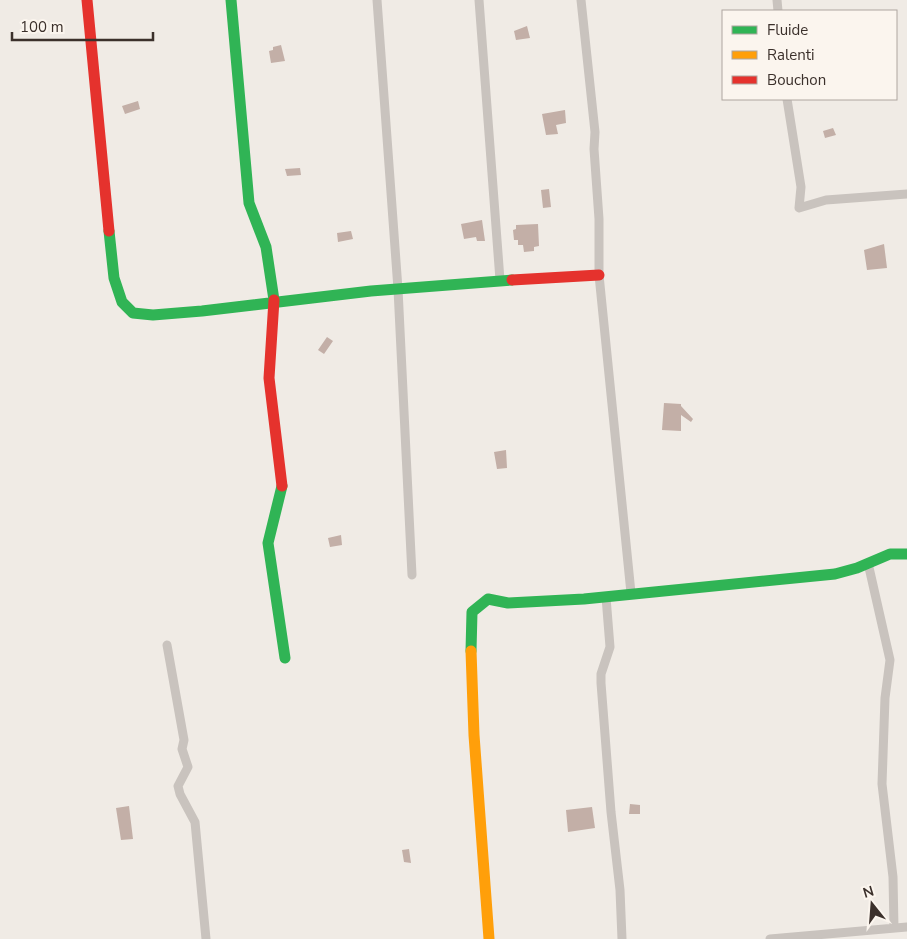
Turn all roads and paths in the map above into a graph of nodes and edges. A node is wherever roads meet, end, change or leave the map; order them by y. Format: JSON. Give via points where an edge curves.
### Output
{"nodes":[{"id":1,"x":87,"y":0,"type":"edge"},
{"id":2,"x":231,"y":0,"type":"edge"},
{"id":3,"x":377,"y":0,"type":"edge"},
{"id":4,"x":479,"y":0,"type":"edge"},
{"id":5,"x":581,"y":0,"type":"edge"},
{"id":6,"x":788,"y":100,"type":"edge"},
{"id":7,"x":907,"y":194,"type":"edge"},
{"id":8,"x":599,"y":275,"type":"junction"},
{"id":9,"x":500,"y":280,"type":"junction"},
{"id":10,"x":398,"y":289,"type":"junction"},
{"id":11,"x":274,"y":302,"type":"junction"},
{"id":12,"x":907,"y":554,"type":"edge"},
{"id":13,"x":868,"y":563,"type":"junction"},
{"id":14,"x":412,"y":575,"type":"dead end"},
{"id":15,"x":631,"y":594,"type":"junction"},
{"id":16,"x":606,"y":597,"type":"junction"},
{"id":17,"x":166,"y":644,"type":"dead end"},
{"id":18,"x":285,"y":658,"type":"dead end"},
{"id":19,"x":907,"y":927,"type":"edge"},
{"id":20,"x":894,"y":928,"type":"junction"},
{"id":21,"x":206,"y":939,"type":"edge"},
{"id":22,"x":489,"y":939,"type":"edge"},
{"id":23,"x":622,"y":939,"type":"edge"},
{"id":24,"x":770,"y":939,"type":"edge"}],
"edges":[{"from":1,"to":11,"type":"street","via":[[114,278],[122,302],[133,313],[153,314]]},
{"from":2,"to":11,"type":"street","via":[[249,203],[266,247]]},
{"from":3,"to":10,"type":"street"},
{"from":4,"to":9,"type":"street"},
{"from":5,"to":8,"type":"street","via":[[595,132]]},
{"from":6,"to":7,"type":"street","via":[[800,179],[799,208],[826,200]]},
{"from":8,"to":9,"type":"street"},
{"from":8,"to":15,"type":"street"},
{"from":9,"to":10,"type":"street"},
{"from":10,"to":11,"type":"street"},
{"from":10,"to":14,"type":"street"},
{"from":11,"to":18,"type":"street","via":[[269,378],[282,486],[268,543]]},
{"from":12,"to":13,"type":"street","via":[[890,554]]},
{"from":13,"to":15,"type":"street","via":[[835,574]]},
{"from":13,"to":20,"type":"street","via":[[890,660],[885,698],[882,784],[893,877]]},
{"from":15,"to":16,"type":"street"},
{"from":16,"to":22,"type":"street","via":[[525,603],[488,599],[472,612],[474,711]]},
{"from":16,"to":23,"type":"street","via":[[610,647],[601,674],[601,698]]},
{"from":17,"to":21,"type":"street","via":[[184,740],[182,749],[188,767],[178,786],[195,822]]},
{"from":19,"to":20,"type":"street"},
{"from":20,"to":24,"type":"street"}]}
